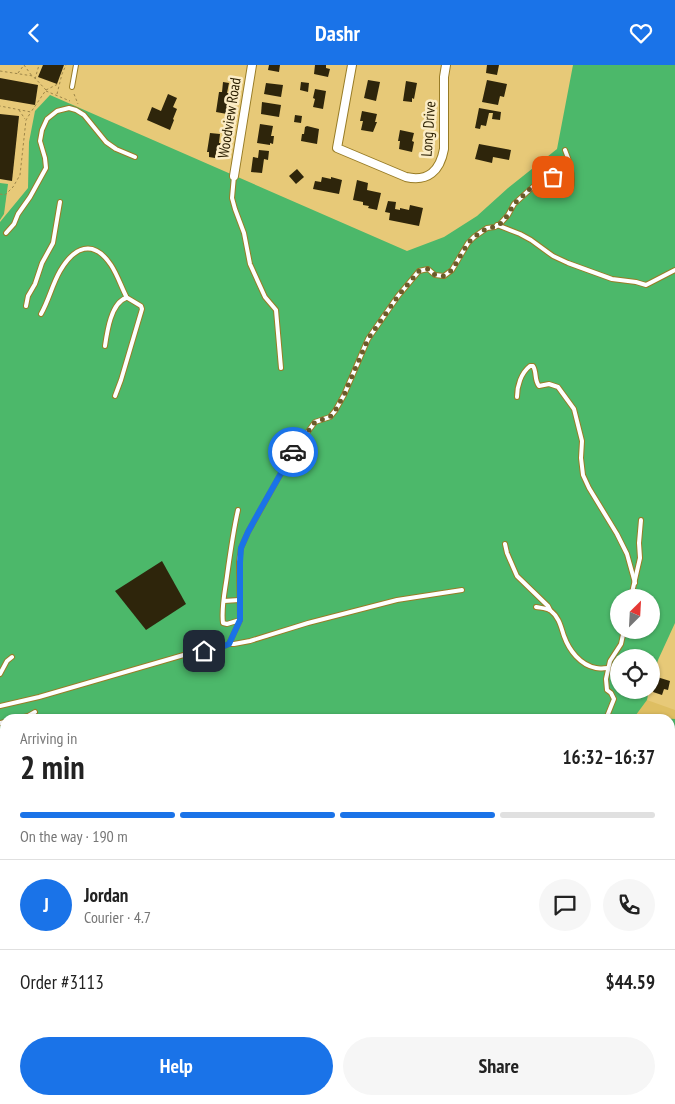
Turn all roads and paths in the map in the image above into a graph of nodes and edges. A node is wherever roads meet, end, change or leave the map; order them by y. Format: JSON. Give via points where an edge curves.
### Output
{"nodes":[{"id":1,"x":39,"y":65,"type":"edge"},
{"id":2,"x":66,"y":65,"type":"edge"},
{"id":3,"x":76,"y":65,"type":"edge"},
{"id":4,"x":252,"y":65,"type":"edge"},
{"id":5,"x":352,"y":65,"type":"edge"},
{"id":6,"x":446,"y":65,"type":"edge"},
{"id":7,"x":0,"y":71,"type":"edge"},
{"id":8,"x":17,"y":73,"type":"junction"},
{"id":9,"x":33,"y":76,"type":"junction"},
{"id":10,"x":35,"y":79,"type":"junction"},
{"id":11,"x":60,"y":83,"type":"junction"},
{"id":12,"x":72,"y":87,"type":"joint"},
{"id":13,"x":46,"y":90,"type":"junction"},
{"id":14,"x":57,"y":95,"type":"junction"},
{"id":15,"x":0,"y":106,"type":"edge"},
{"id":16,"x":19,"y":109,"type":"junction"},
{"id":17,"x":31,"y":111,"type":"junction"},
{"id":18,"x":26,"y":120,"type":"junction"},
{"id":19,"x":565,"y":150,"type":"dead end"},
{"id":20,"x":134,"y":157,"type":"dead end"},
{"id":21,"x":234,"y":176,"type":"joint"},
{"id":22,"x":0,"y":195,"type":"edge"},
{"id":23,"x":60,"y":202,"type":"dead end"},
{"id":24,"x":497,"y":225,"type":"junction"},
{"id":25,"x":6,"y":233,"type":"dead end"},
{"id":26,"x":675,"y":270,"type":"edge"},
{"id":27,"x":126,"y":297,"type":"junction"},
{"id":28,"x":26,"y":307,"type":"dead end"},
{"id":29,"x":41,"y":314,"type":"dead end"},
{"id":30,"x":105,"y":346,"type":"dead end"},
{"id":31,"x":282,"y":368,"type":"dead end"},
{"id":32,"x":115,"y":396,"type":"dead end"},
{"id":33,"x":517,"y":397,"type":"dead end"},
{"id":34,"x":238,"y":510,"type":"dead end"},
{"id":35,"x":642,"y":521,"type":"dead end"},
{"id":36,"x":505,"y":544,"type":"dead end"},
{"id":37,"x":635,"y":583,"type":"junction"},
{"id":38,"x":633,"y":589,"type":"edge"},
{"id":39,"x":462,"y":590,"type":"dead end"},
{"id":40,"x":239,"y":600,"type":"junction"},
{"id":41,"x":224,"y":601,"type":"junction"},
{"id":42,"x":536,"y":607,"type":"dead end"},
{"id":43,"x":550,"y":610,"type":"junction"},
{"id":44,"x":240,"y":620,"type":"junction"},
{"id":45,"x":621,"y":639,"type":"edge"},
{"id":46,"x":229,"y":644,"type":"junction"},
{"id":47,"x":12,"y":657,"type":"dead end"},
{"id":48,"x":608,"y":668,"type":"junction"},
{"id":49,"x":0,"y":674,"type":"edge"},
{"id":50,"x":0,"y":706,"type":"edge"},
{"id":51,"x":35,"y":711,"type":"dead end"},
{"id":52,"x":31,"y":714,"type":"edge"},
{"id":53,"x":608,"y":714,"type":"edge"}],
"edges":[{"from":1,"to":10,"type":"path"},
{"from":2,"to":11,"type":"path"},
{"from":3,"to":12,"type":"lane"},
{"from":4,"to":21,"type":"street","name":"Woodview Road"},
{"from":5,"to":6,"type":"street","name":"Long Drive","via":[[337,148],[414,179],[430,175],[442,159]]},
{"from":7,"to":8,"type":"path"},
{"from":8,"to":9,"type":"path"},
{"from":8,"to":9,"type":"path","via":[[24,65]]},
{"from":9,"to":10,"type":"path"},
{"from":10,"to":13,"type":"path"},
{"from":11,"to":13,"type":"path"},
{"from":11,"to":14,"type":"path"},
{"from":12,"to":14,"type":"path","via":[[79,105]]},
{"from":13,"to":14,"type":"path"},
{"from":13,"to":17,"type":"path"},
{"from":15,"to":16,"type":"path"},
{"from":16,"to":17,"type":"path"},
{"from":16,"to":18,"type":"path"},
{"from":17,"to":18,"type":"path"},
{"from":18,"to":22,"type":"path","via":[[20,175],[13,187],[5,195]]},
{"from":19,"to":24,"type":"lane","via":[[570,163],[570,189],[553,177],[546,177],[514,204]]},
{"from":20,"to":25,"type":"lane","via":[[106,142],[76,110],[57,111],[47,119],[42,130],[40,141],[46,168]]},
{"from":21,"to":31,"type":"lane","via":[[234,209],[244,233],[250,264],[265,297],[276,309]]},
{"from":23,"to":28,"type":"lane","via":[[53,243]]},
{"from":24,"to":26,"type":"lane","via":[[520,234],[553,256],[612,279],[646,285]]},
{"from":24,"to":40,"type":"lane","via":[[474,237],[452,270],[444,276],[435,275],[428,269],[419,271],[382,318],[368,339],[335,411],[330,417],[315,422],[293,453],[248,532],[241,548]]},
{"from":27,"to":29,"type":"lane","via":[[109,261],[98,251],[86,247],[76,252],[59,272]]},
{"from":27,"to":30,"type":"lane","via":[[117,304]]},
{"from":27,"to":32,"type":"lane","via":[[142,309]]},
{"from":33,"to":37,"type":"lane","via":[[520,379],[526,368],[533,366],[537,384],[558,387],[574,409],[582,441],[583,475],[624,547]]},
{"from":34,"to":41,"type":"lane"},
{"from":35,"to":37,"type":"lane"},
{"from":36,"to":43,"type":"lane","via":[[517,575]]},
{"from":37,"to":38,"type":"lane"},
{"from":39,"to":46,"type":"lane","via":[[397,600]]},
{"from":40,"to":41,"type":"lane"},
{"from":40,"to":44,"type":"lane"},
{"from":41,"to":44,"type":"lane","via":[[223,623]]},
{"from":42,"to":43,"type":"lane"},
{"from":43,"to":48,"type":"lane","via":[[576,656],[596,668]]},
{"from":44,"to":46,"type":"lane"},
{"from":45,"to":48,"type":"lane"},
{"from":46,"to":50,"type":"lane"},
{"from":47,"to":49,"type":"lane"},
{"from":48,"to":53,"type":"lane","via":[[607,690],[614,699]]},
{"from":51,"to":52,"type":"lane"}]}
